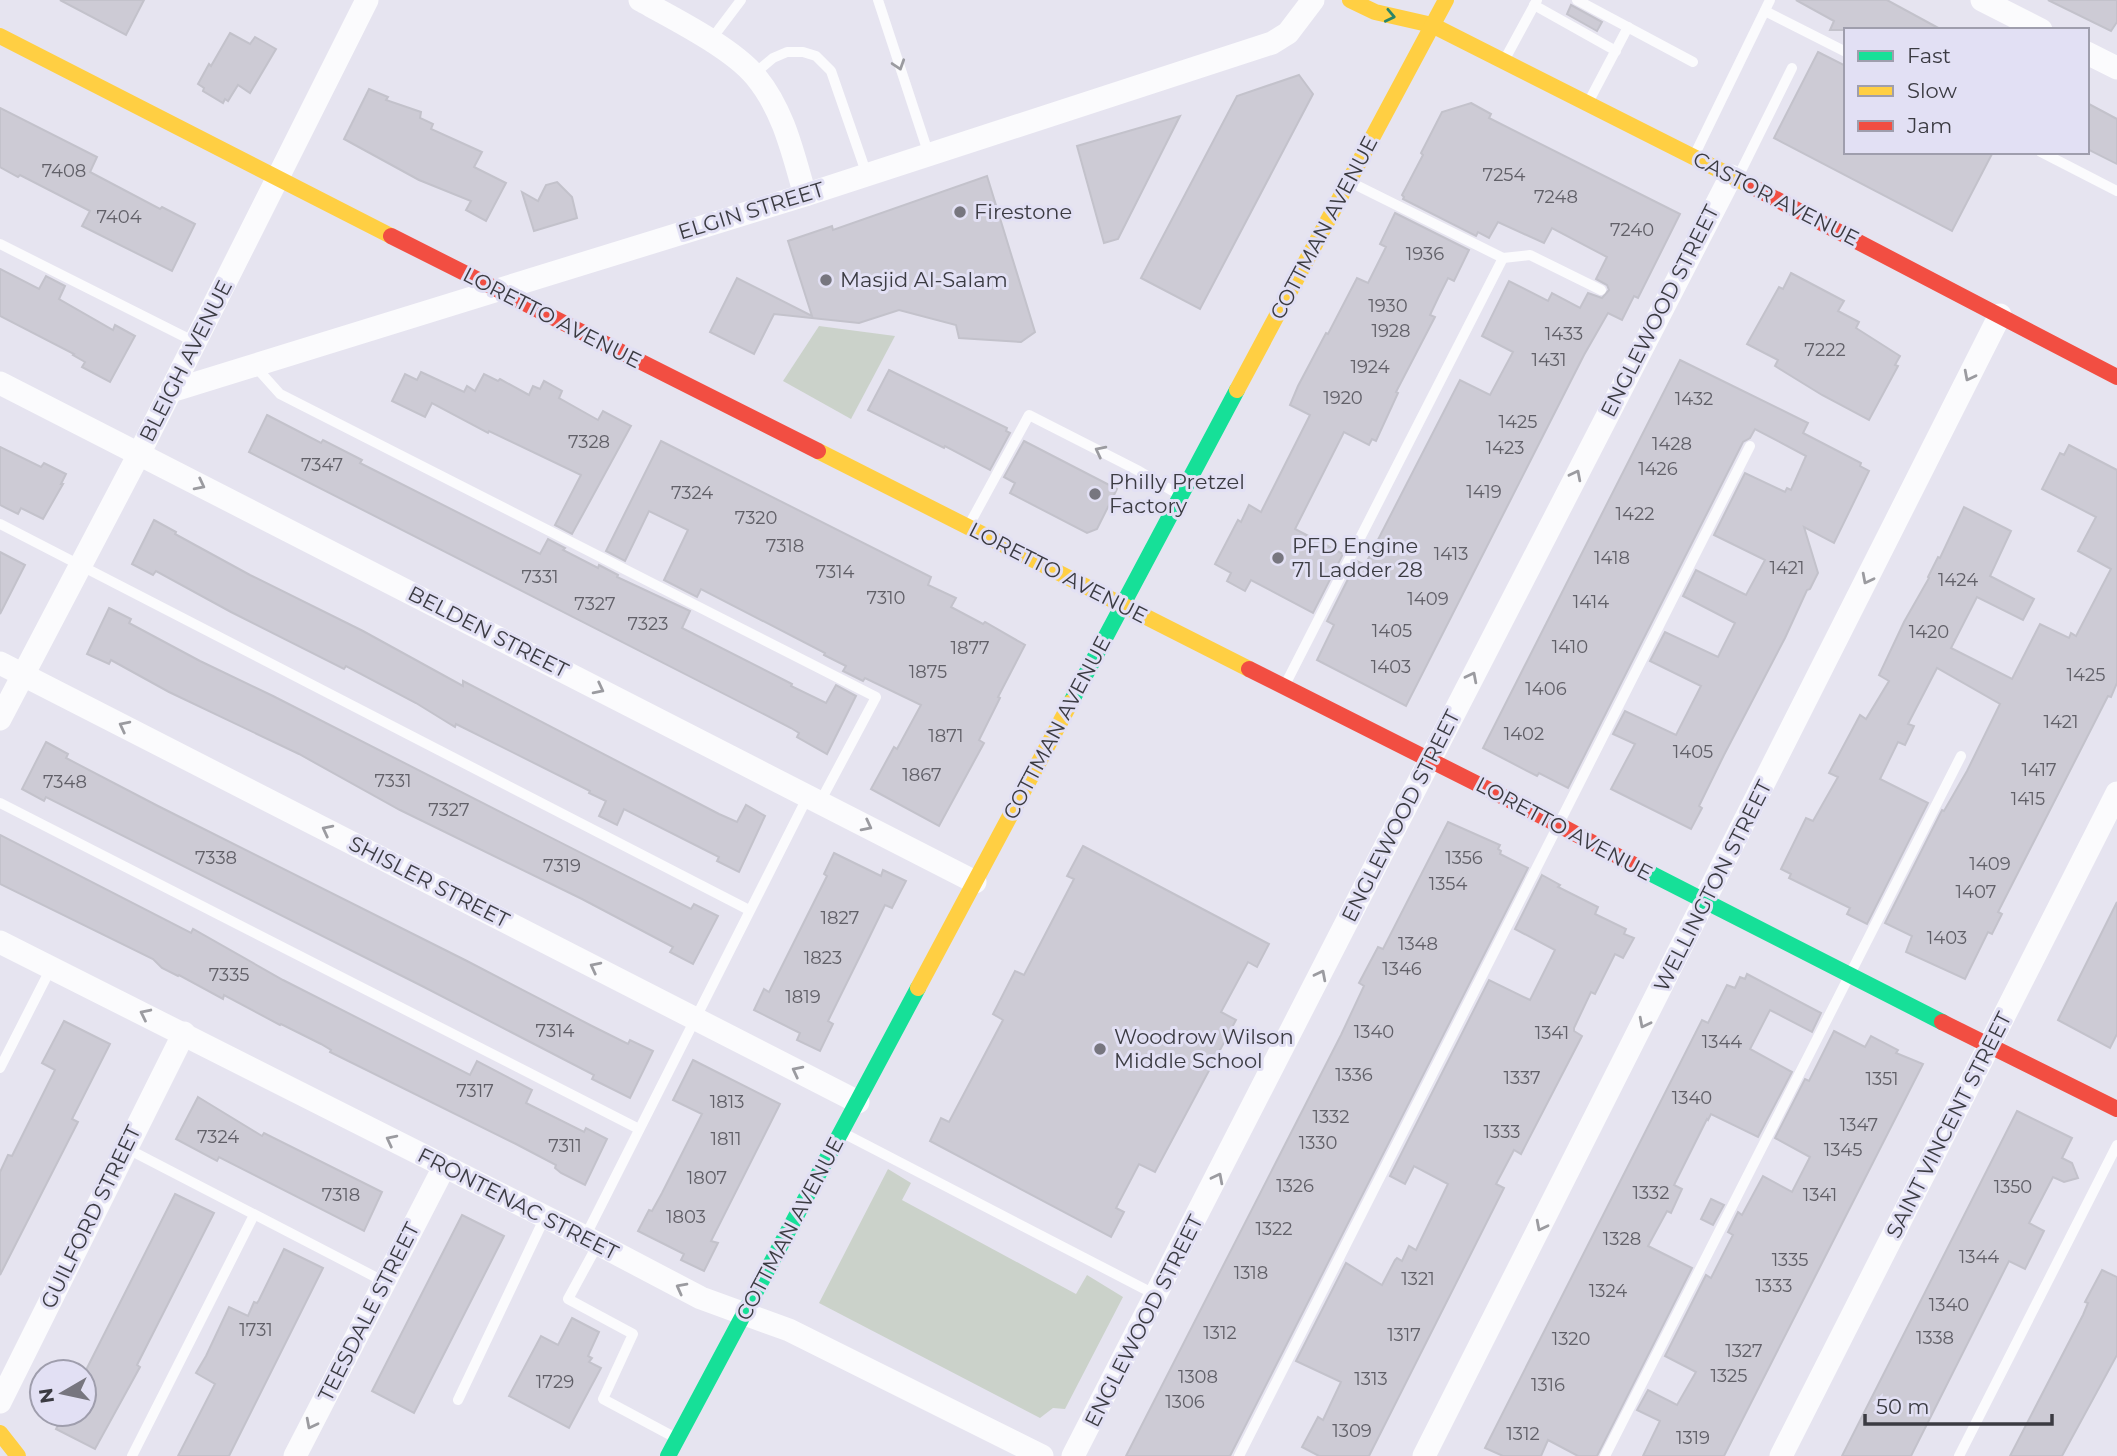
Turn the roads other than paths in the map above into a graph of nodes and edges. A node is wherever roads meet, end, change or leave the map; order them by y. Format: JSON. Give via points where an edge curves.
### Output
{"nodes":[{"id":1,"x":367,"y":0,"type":"edge"},
{"id":2,"x":640,"y":0,"type":"edge"},
{"id":3,"x":741,"y":0,"type":"edge"},
{"id":4,"x":878,"y":0,"type":"edge"},
{"id":5,"x":1313,"y":0,"type":"edge"},
{"id":6,"x":1350,"y":0,"type":"edge"},
{"id":7,"x":1408,"y":0,"type":"edge"},
{"id":8,"x":1446,"y":0,"type":"edge"},
{"id":9,"x":1577,"y":0,"type":"edge"},
{"id":10,"x":1982,"y":0,"type":"edge"},
{"id":11,"x":1536,"y":3,"type":"edge"},
{"id":12,"x":1768,"y":3,"type":"edge"},
{"id":13,"x":1432,"y":25,"type":"junction"},
{"id":14,"x":1628,"y":27,"type":"junction"},
{"id":15,"x":2037,"y":28,"type":"edge"},
{"id":16,"x":0,"y":36,"type":"edge"},
{"id":17,"x":710,"y":41,"type":"junction"},
{"id":18,"x":1616,"y":51,"type":"junction"},
{"id":19,"x":1844,"y":51,"type":"edge"},
{"id":20,"x":2089,"y":54,"type":"edge"},
{"id":21,"x":1504,"y":61,"type":"junction"},
{"id":22,"x":1693,"y":62,"type":"dead end"},
{"id":23,"x":1792,"y":68,"type":"dead end"},
{"id":24,"x":2117,"y":68,"type":"edge"},
{"id":25,"x":754,"y":74,"type":"junction"},
{"id":26,"x":1588,"y":103,"type":"junction"},
{"id":27,"x":2045,"y":154,"type":"edge"},
{"id":28,"x":929,"y":155,"type":"junction"},
{"id":29,"x":1694,"y":156,"type":"junction"},
{"id":30,"x":867,"y":175,"type":"junction"},
{"id":31,"x":278,"y":178,"type":"junction"},
{"id":32,"x":1734,"y":178,"type":"junction"},
{"id":33,"x":1349,"y":182,"type":"junction"},
{"id":34,"x":2117,"y":191,"type":"edge"},
{"id":35,"x":805,"y":195,"type":"junction"},
{"id":36,"x":0,"y":244,"type":"edge"},
{"id":37,"x":1503,"y":258,"type":"junction"},
{"id":38,"x":496,"y":289,"type":"junction"},
{"id":39,"x":1601,"y":290,"type":"dead end"},
{"id":40,"x":2000,"y":315,"type":"junction"},
{"id":41,"x":195,"y":342,"type":"junction"},
{"id":42,"x":254,"y":365,"type":"junction"},
{"id":43,"x":2117,"y":377,"type":"edge"},
{"id":44,"x":0,"y":383,"type":"edge"},
{"id":45,"x":171,"y":391,"type":"junction"},
{"id":46,"x":1750,"y":446,"type":"dead end"},
{"id":47,"x":139,"y":454,"type":"junction"},
{"id":48,"x":1181,"y":496,"type":"junction"},
{"id":49,"x":0,"y":524,"type":"edge"},
{"id":50,"x":968,"y":527,"type":"junction"},
{"id":51,"x":80,"y":564,"type":"junction"},
{"id":52,"x":1123,"y":606,"type":"junction"},
{"id":53,"x":0,"y":663,"type":"edge"},
{"id":54,"x":23,"y":674,"type":"junction"},
{"id":55,"x":1284,"y":687,"type":"junction"},
{"id":56,"x":0,"y":719,"type":"edge"},
{"id":57,"x":1961,"y":756,"type":"dead end"},
{"id":58,"x":1429,"y":760,"type":"junction"},
{"id":59,"x":2117,"y":793,"type":"edge"},
{"id":60,"x":814,"y":799,"type":"junction"},
{"id":61,"x":0,"y":803,"type":"edge"},
{"id":62,"x":1559,"y":825,"type":"junction"},
{"id":63,"x":975,"y":882,"type":"junction"},
{"id":64,"x":1704,"y":903,"type":"junction"},
{"id":65,"x":749,"y":910,"type":"junction"},
{"id":66,"x":0,"y":942,"type":"edge"},
{"id":67,"x":51,"y":968,"type":"junction"},
{"id":68,"x":1849,"y":976,"type":"junction"},
{"id":69,"x":696,"y":1019,"type":"junction"},
{"id":70,"x":184,"y":1033,"type":"junction"},
{"id":71,"x":1989,"y":1046,"type":"junction"},
{"id":72,"x":0,"y":1068,"type":"edge"},
{"id":73,"x":858,"y":1102,"type":"junction"},
{"id":74,"x":2117,"y":1108,"type":"edge"},
{"id":75,"x":639,"y":1129,"type":"junction"},
{"id":76,"x":841,"y":1132,"type":"junction"},
{"id":77,"x":2117,"y":1145,"type":"edge"},
{"id":78,"x":126,"y":1148,"type":"junction"},
{"id":79,"x":444,"y":1167,"type":"junction"},
{"id":80,"x":254,"y":1214,"type":"junction"},
{"id":81,"x":545,"y":1217,"type":"junction"},
{"id":82,"x":592,"y":1240,"type":"junction"},
{"id":83,"x":384,"y":1282,"type":"junction"},
{"id":84,"x":1158,"y":1296,"type":"junction"},
{"id":85,"x":744,"y":1314,"type":"junction"},
{"id":86,"x":458,"y":1400,"type":"dead end"},
{"id":87,"x":0,"y":1402,"type":"edge"},
{"id":88,"x":0,"y":1433,"type":"edge"},
{"id":89,"x":676,"y":1438,"type":"junction"},
{"id":90,"x":18,"y":1456,"type":"edge"},
{"id":91,"x":132,"y":1456,"type":"edge"},
{"id":92,"x":295,"y":1456,"type":"edge"},
{"id":93,"x":668,"y":1456,"type":"edge"},
{"id":94,"x":1042,"y":1456,"type":"edge"},
{"id":95,"x":1073,"y":1456,"type":"edge"},
{"id":96,"x":1238,"y":1456,"type":"edge"},
{"id":97,"x":1424,"y":1456,"type":"edge"},
{"id":98,"x":1605,"y":1456,"type":"edge"},
{"id":99,"x":1781,"y":1456,"type":"edge"},
{"id":100,"x":1959,"y":1456,"type":"edge"}],
"edges":[{"from":1,"to":31,"type":"street","name":"BLEIGH AVENUE"},
{"from":2,"to":17,"type":"street"},
{"from":3,"to":17,"type":"lane"},
{"from":4,"to":28,"type":"lane","one_way":true},
{"from":5,"to":28,"type":"street","name":"ELGIN STREET","via":[[1288,33],[1272,43]]},
{"from":6,"to":13,"type":"main road","name":"CASTOR AVENUE","one_way":true,"via":[[1375,12]]},
{"from":7,"to":13,"type":"main road","name":"CASTOR AVENUE"},
{"from":8,"to":13,"type":"main road","name":"COTTMAN AVENUE"},
{"from":9,"to":14,"type":"lane"},
{"from":10,"to":15,"type":"street"},
{"from":11,"to":18,"type":"lane"},
{"from":11,"to":21,"type":"lane"},
{"from":12,"to":19,"type":"lane"},
{"from":12,"to":29,"type":"lane"},
{"from":13,"to":21,"type":"main road","name":"CASTOR AVENUE"},
{"from":13,"to":33,"type":"main road","name":"COTTMAN AVENUE"},
{"from":14,"to":18,"type":"lane"},
{"from":14,"to":22,"type":"lane"},
{"from":16,"to":31,"type":"main road","name":"LORETTO AVENUE"},
{"from":17,"to":25,"type":"street"},
{"from":18,"to":26,"type":"lane"},
{"from":20,"to":24,"type":"street"},
{"from":21,"to":26,"type":"main road","name":"CASTOR AVENUE"},
{"from":23,"to":32,"type":"lane"},
{"from":25,"to":30,"type":"lane","via":[[787,52],[816,56],[831,71]]},
{"from":25,"to":35,"type":"street","via":[[787,133]]},
{"from":26,"to":29,"type":"main road","name":"CASTOR AVENUE"},
{"from":27,"to":34,"type":"lane"},
{"from":28,"to":30,"type":"street","name":"ELGIN STREET"},
{"from":29,"to":32,"type":"main road","name":"CASTOR AVENUE"},
{"from":30,"to":35,"type":"street","name":"ELGIN STREET"},
{"from":31,"to":38,"type":"main road","name":"LORETTO AVENUE"},
{"from":31,"to":41,"type":"street","name":"BLEIGH AVENUE"},
{"from":32,"to":40,"type":"main road","name":"CASTOR AVENUE"},
{"from":58,"to":32,"type":"street","name":"ENGLEWOOD STREET","one_way":true},
{"from":33,"to":37,"type":"lane"},
{"from":33,"to":48,"type":"main road","name":"COTTMAN AVENUE"},
{"from":35,"to":38,"type":"street","name":"ELGIN STREET"},
{"from":36,"to":41,"type":"lane"},
{"from":37,"to":39,"type":"lane","via":[[1530,255]]},
{"from":37,"to":55,"type":"lane"},
{"from":38,"to":42,"type":"street","name":"ELGIN STREET"},
{"from":38,"to":50,"type":"main road","name":"LORETTO AVENUE"},
{"from":40,"to":43,"type":"main road","name":"CASTOR AVENUE"},
{"from":40,"to":64,"type":"street","name":"WELLINGTON STREET","one_way":true},
{"from":41,"to":45,"type":"street","name":"BLEIGH AVENUE"},
{"from":42,"to":45,"type":"street","name":"ELGIN STREET"},
{"from":42,"to":60,"type":"lane","via":[[280,394],[876,697]]},
{"from":44,"to":47,"type":"street","name":"BELDEN STREET"},
{"from":45,"to":47,"type":"street","name":"BLEIGH AVENUE"},
{"from":46,"to":62,"type":"lane"},
{"from":47,"to":51,"type":"street","name":"BLEIGH AVENUE"},
{"from":47,"to":60,"type":"street","name":"BELDEN STREET","one_way":true},
{"from":48,"to":50,"type":"lane","one_way":true,"via":[[1029,415]]},
{"from":48,"to":52,"type":"main road","name":"COTTMAN AVENUE"},
{"from":49,"to":51,"type":"lane"},
{"from":50,"to":52,"type":"main road","name":"LORETTO AVENUE"},
{"from":51,"to":54,"type":"street","name":"BLEIGH AVENUE"},
{"from":51,"to":65,"type":"lane"},
{"from":52,"to":55,"type":"main road","name":"LORETTO AVENUE"},
{"from":52,"to":63,"type":"main road","name":"COTTMAN AVENUE"},
{"from":53,"to":54,"type":"street","name":"SHISLER STREET"},
{"from":54,"to":56,"type":"street","name":"BLEIGH AVENUE"},
{"from":69,"to":54,"type":"street","name":"SHISLER STREET","one_way":true},
{"from":55,"to":58,"type":"main road","name":"LORETTO AVENUE"},
{"from":57,"to":68,"type":"lane"},
{"from":58,"to":62,"type":"main road","name":"LORETTO AVENUE"},
{"from":84,"to":58,"type":"street","name":"ENGLEWOOD STREET","one_way":true},
{"from":59,"to":71,"type":"street","name":"SAINT VINCENT STREET"},
{"from":60,"to":63,"type":"street","name":"BELDEN STREET","one_way":true},
{"from":60,"to":65,"type":"lane"},
{"from":61,"to":75,"type":"lane"},
{"from":62,"to":64,"type":"main road","name":"LORETTO AVENUE"},
{"from":62,"to":96,"type":"lane"},
{"from":63,"to":73,"type":"main road","name":"COTTMAN AVENUE"},
{"from":64,"to":68,"type":"main road","name":"LORETTO AVENUE"},
{"from":64,"to":97,"type":"street","name":"WELLINGTON STREET","one_way":true},
{"from":65,"to":69,"type":"lane"},
{"from":66,"to":67,"type":"street","name":"FRONTENAC STREET"},
{"from":70,"to":67,"type":"street","name":"FRONTENAC STREET","one_way":true},
{"from":67,"to":72,"type":"lane"},
{"from":68,"to":71,"type":"main road","name":"LORETTO AVENUE"},
{"from":68,"to":98,"type":"lane"},
{"from":73,"to":69,"type":"street","name":"SHISLER STREET","one_way":true},
{"from":69,"to":75,"type":"lane"},
{"from":70,"to":78,"type":"street","name":"GUILFORD STREET"},
{"from":79,"to":70,"type":"street","name":"FRONTENAC STREET","one_way":true},
{"from":71,"to":74,"type":"main road","name":"LORETTO AVENUE"},
{"from":71,"to":99,"type":"street","name":"SAINT VINCENT STREET"},
{"from":73,"to":76,"type":"main road","name":"COTTMAN AVENUE"},
{"from":75,"to":82,"type":"lane"},
{"from":76,"to":84,"type":"lane"},
{"from":76,"to":85,"type":"main road","name":"COTTMAN AVENUE"},
{"from":77,"to":100,"type":"lane"},
{"from":78,"to":80,"type":"lane"},
{"from":78,"to":87,"type":"street","name":"GUILFORD STREET"},
{"from":79,"to":81,"type":"street","name":"FRONTENAC STREET"},
{"from":79,"to":83,"type":"street","name":"TEESDALE STREET"},
{"from":80,"to":83,"type":"lane"},
{"from":80,"to":91,"type":"lane"},
{"from":81,"to":82,"type":"street","name":"FRONTENAC STREET"},
{"from":81,"to":86,"type":"lane"},
{"from":85,"to":82,"type":"street","name":"FRONTENAC STREET","one_way":true,"via":[[701,1298]]},
{"from":82,"to":89,"type":"lane","via":[[568,1299],[633,1334],[603,1399]]},
{"from":83,"to":92,"type":"street","name":"TEESDALE STREET","one_way":true},
{"from":84,"to":95,"type":"street","name":"ENGLEWOOD STREET"},
{"from":85,"to":89,"type":"main road","name":"COTTMAN AVENUE"},
{"from":85,"to":94,"type":"street","name":"FRONTENAC STREET","via":[[789,1330]]},
{"from":88,"to":90,"type":"main road"},
{"from":89,"to":93,"type":"main road","name":"COTTMAN AVENUE"}]}
